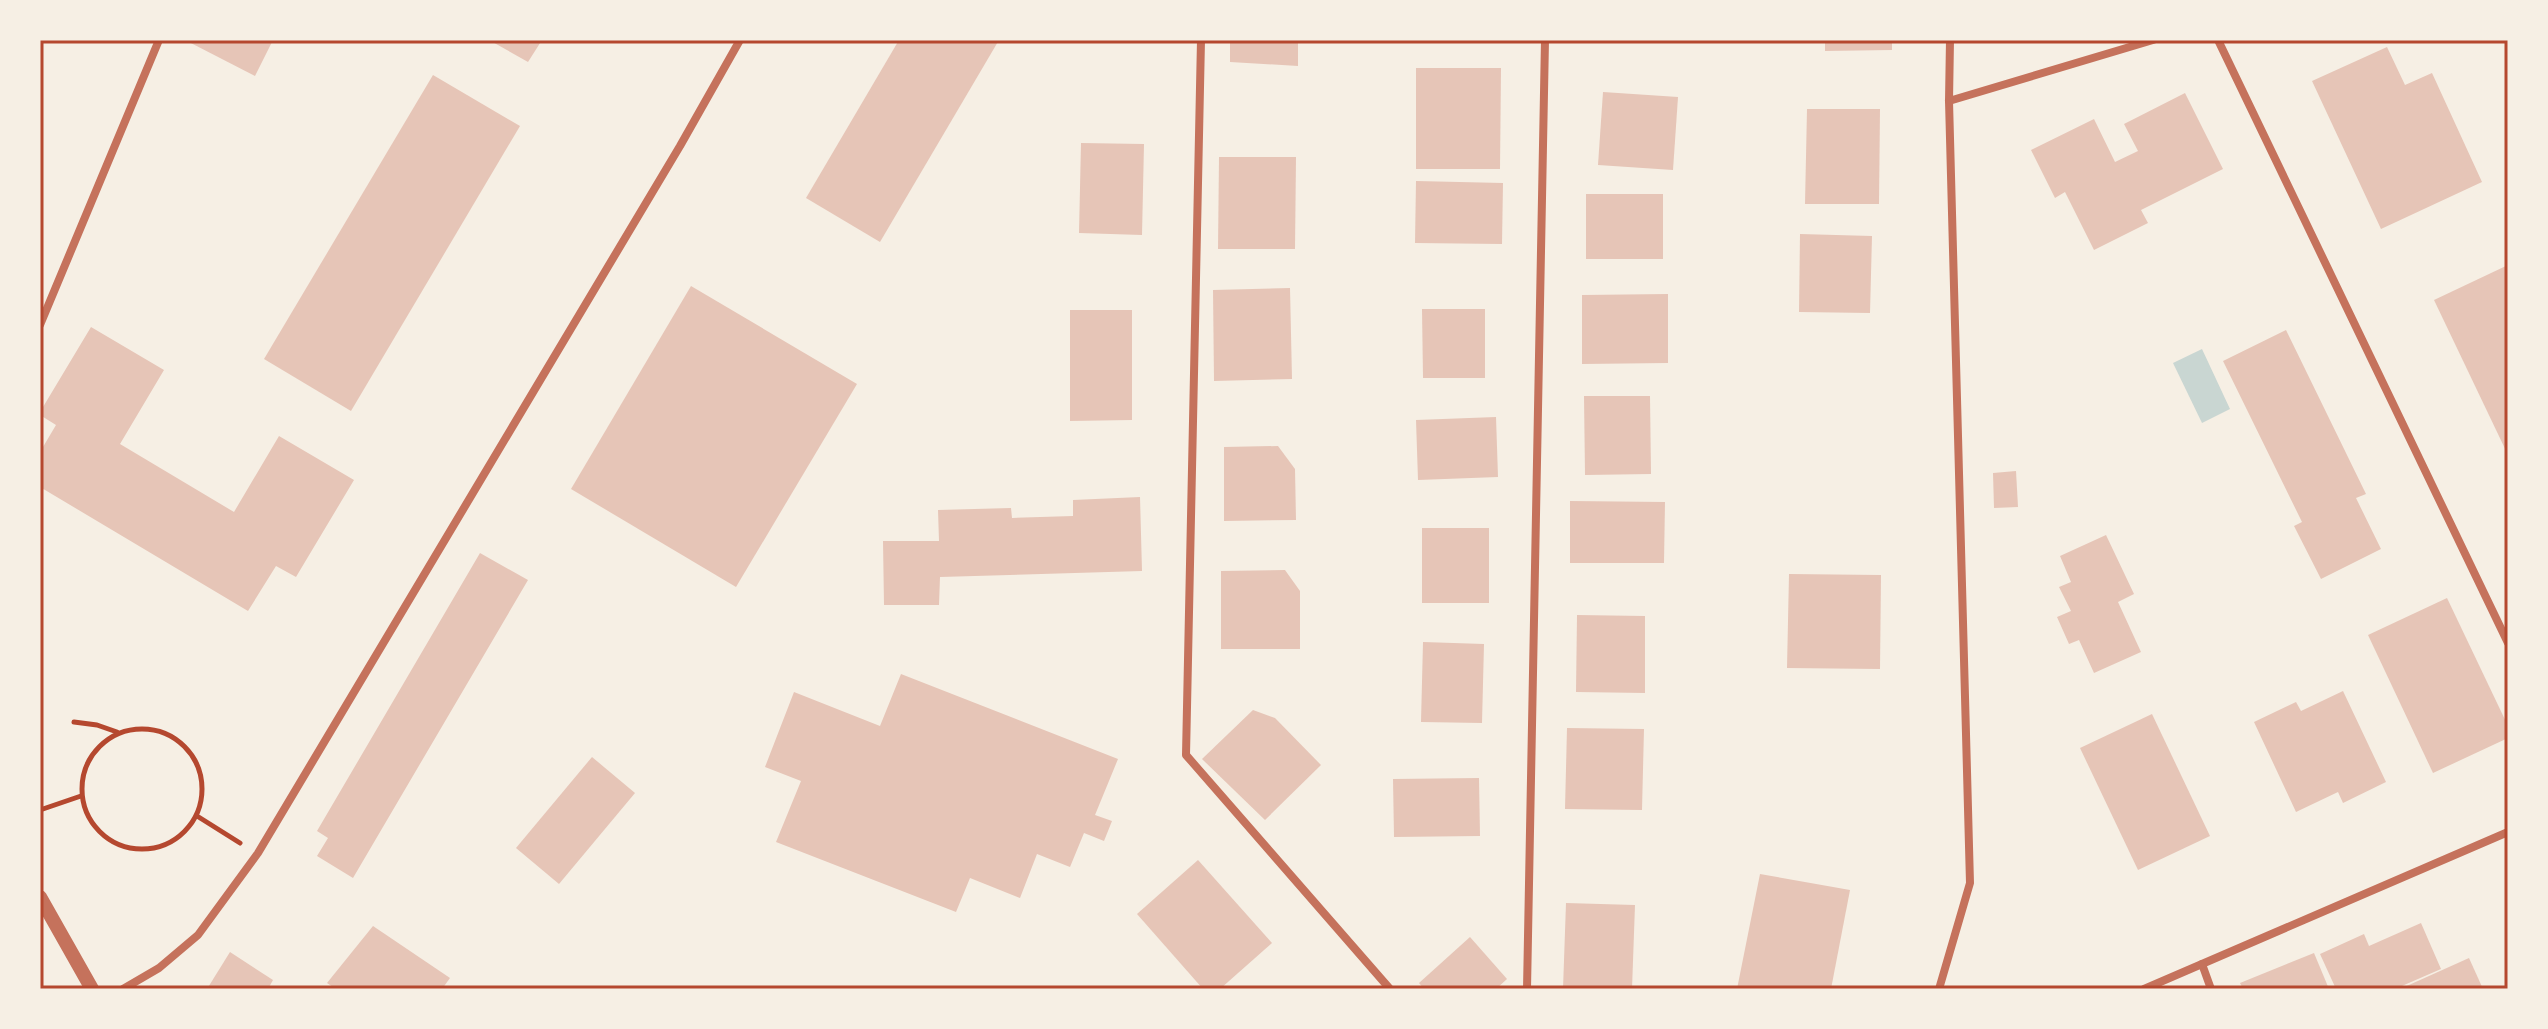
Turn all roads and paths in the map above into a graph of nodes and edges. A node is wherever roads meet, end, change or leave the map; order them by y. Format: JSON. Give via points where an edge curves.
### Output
{"nodes":[{"id":1,"x":159,"y":40,"type":"edge"},
{"id":2,"x":740,"y":40,"type":"edge"},
{"id":3,"x":1201,"y":40,"type":"edge"},
{"id":4,"x":1545,"y":40,"type":"edge"},
{"id":5,"x":1950,"y":40,"type":"edge"},
{"id":6,"x":2153,"y":40,"type":"edge"},
{"id":7,"x":2218,"y":40,"type":"edge"},
{"id":8,"x":1949,"y":101,"type":"junction"},
{"id":9,"x":40,"y":325,"type":"edge"},
{"id":10,"x":2508,"y":643,"type":"edge"},
{"id":11,"x":74,"y":722,"type":"dead end"},
{"id":12,"x":118,"y":732,"type":"junction"},
{"id":13,"x":81,"y":796,"type":"junction"},
{"id":14,"x":40,"y":810,"type":"edge"},
{"id":15,"x":197,"y":816,"type":"junction"},
{"id":16,"x":2508,"y":832,"type":"edge"},
{"id":17,"x":258,"y":853,"type":"junction"},
{"id":18,"x":40,"y":897,"type":"edge"},
{"id":19,"x":2202,"y":964,"type":"junction"},
{"id":20,"x":92,"y":989,"type":"edge"},
{"id":21,"x":123,"y":989,"type":"edge"},
{"id":22,"x":1390,"y":989,"type":"edge"},
{"id":23,"x":1527,"y":989,"type":"edge"},
{"id":24,"x":1939,"y":989,"type":"edge"},
{"id":25,"x":2144,"y":989,"type":"edge"},
{"id":26,"x":2211,"y":989,"type":"edge"}],
"edges":[{"from":1,"to":9,"type":"street"},
{"from":2,"to":17,"type":"street"},
{"from":3,"to":22,"type":"street","via":[[1186,755]]},
{"from":4,"to":23,"type":"street"},
{"from":5,"to":8,"type":"street"},
{"from":6,"to":8,"type":"street"},
{"from":7,"to":10,"type":"street"},
{"from":8,"to":24,"type":"street","via":[[1970,883]]},
{"from":11,"to":12,"type":"path"},
{"from":12,"to":13,"type":"path","via":[[97,747],[83,770]]},
{"from":12,"to":15,"type":"path","via":[[147,727],[175,737],[195,758],[203,787]]},
{"from":13,"to":14,"type":"path"},
{"from":13,"to":15,"type":"path","via":[[102,835],[143,850],[165,845]]},
{"from":15,"to":17,"type":"path"},
{"from":16,"to":19,"type":"street"},
{"from":17,"to":21,"type":"street","via":[[198,935]]},
{"from":18,"to":20,"type":"street"},
{"from":19,"to":25,"type":"street"},
{"from":19,"to":26,"type":"street"}]}
